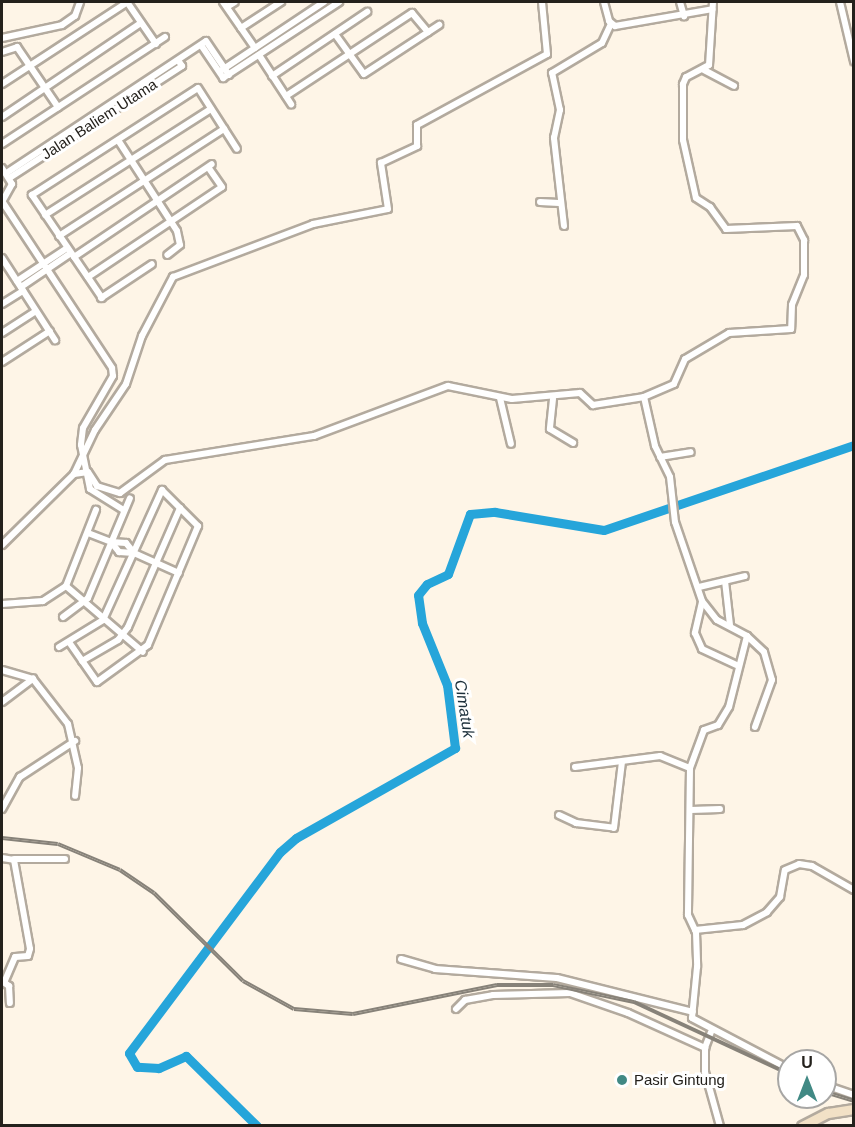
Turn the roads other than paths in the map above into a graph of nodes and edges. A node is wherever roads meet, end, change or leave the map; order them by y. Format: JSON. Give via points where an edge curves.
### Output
{"nodes":[{"id":1,"x":80,"y":2,"type":"edge"},
{"id":2,"x":127,"y":2,"type":"edge"},
{"id":3,"x":236,"y":2,"type":"edge"},
{"id":4,"x":281,"y":2,"type":"edge"},
{"id":5,"x":339,"y":2,"type":"edge"},
{"id":6,"x":542,"y":2,"type":"edge"},
{"id":7,"x":604,"y":2,"type":"edge"},
{"id":8,"x":680,"y":2,"type":"edge"},
{"id":9,"x":840,"y":2,"type":"edge"},
{"id":10,"x":322,"y":3,"type":"edge"},
{"id":11,"x":225,"y":4,"type":"edge"},
{"id":12,"x":713,"y":5,"type":"edge"},
{"id":13,"x":324,"y":11,"type":"junction"},
{"id":14,"x":367,"y":12,"type":"dead end"},
{"id":15,"x":684,"y":16,"type":"junction"},
{"id":16,"x":141,"y":23,"type":"junction"},
{"id":17,"x":611,"y":24,"type":"junction"},
{"id":18,"x":439,"y":25,"type":"dead end"},
{"id":19,"x":241,"y":27,"type":"junction"},
{"id":20,"x":428,"y":32,"type":"junction"},
{"id":21,"x":335,"y":34,"type":"junction"},
{"id":22,"x":165,"y":37,"type":"dead end"},
{"id":23,"x":2,"y":38,"type":"edge"},
{"id":24,"x":156,"y":44,"type":"junction"},
{"id":25,"x":255,"y":48,"type":"junction"},
{"id":26,"x":2,"y":52,"type":"edge"},
{"id":27,"x":259,"y":55,"type":"junction"},
{"id":28,"x":349,"y":55,"type":"junction"},
{"id":29,"x":545,"y":56,"type":"junction"},
{"id":30,"x":854,"y":61,"type":"edge"},
{"id":31,"x":30,"y":66,"type":"junction"},
{"id":32,"x":555,"y":67,"type":"junction"},
{"id":33,"x":222,"y":70,"type":"junction"},
{"id":34,"x":704,"y":70,"type":"junction"},
{"id":35,"x":272,"y":76,"type":"junction"},
{"id":36,"x":2,"y":84,"type":"edge"},
{"id":37,"x":734,"y":86,"type":"dead end"},
{"id":38,"x":45,"y":89,"type":"junction"},
{"id":39,"x":286,"y":96,"type":"junction"},
{"id":40,"x":291,"y":104,"type":"dead end"},
{"id":41,"x":58,"y":107,"type":"junction"},
{"id":42,"x":211,"y":109,"type":"junction"},
{"id":43,"x":2,"y":117,"type":"edge"},
{"id":44,"x":224,"y":129,"type":"junction"},
{"id":45,"x":118,"y":140,"type":"junction"},
{"id":46,"x":2,"y":144,"type":"edge"},
{"id":47,"x":237,"y":149,"type":"dead end"},
{"id":48,"x":131,"y":160,"type":"junction"},
{"id":49,"x":7,"y":172,"type":"edge"},
{"id":50,"x":144,"y":180,"type":"junction"},
{"id":51,"x":2,"y":201,"type":"edge"},
{"id":52,"x":158,"y":201,"type":"junction"},
{"id":53,"x":540,"y":202,"type":"dead end"},
{"id":54,"x":559,"y":203,"type":"junction"},
{"id":55,"x":45,"y":215,"type":"junction"},
{"id":56,"x":171,"y":221,"type":"junction"},
{"id":57,"x":564,"y":226,"type":"dead end"},
{"id":58,"x":59,"y":236,"type":"junction"},
{"id":59,"x":71,"y":253,"type":"junction"},
{"id":60,"x":167,"y":255,"type":"dead end"},
{"id":61,"x":2,"y":258,"type":"edge"},
{"id":62,"x":152,"y":264,"type":"dead end"},
{"id":63,"x":45,"y":266,"type":"junction"},
{"id":64,"x":9,"y":270,"type":"junction"},
{"id":65,"x":2,"y":274,"type":"edge"},
{"id":66,"x":88,"y":277,"type":"junction"},
{"id":67,"x":20,"y":286,"type":"junction"},
{"id":68,"x":2,"y":304,"type":"edge"},
{"id":69,"x":36,"y":311,"type":"junction"},
{"id":70,"x":50,"y":331,"type":"junction"},
{"id":71,"x":2,"y":333,"type":"edge"},
{"id":72,"x":56,"y":340,"type":"dead end"},
{"id":73,"x":2,"y":362,"type":"edge"},
{"id":74,"x":644,"y":397,"type":"junction"},
{"id":75,"x":500,"y":398,"type":"junction"},
{"id":76,"x":553,"y":399,"type":"junction"},
{"id":77,"x":573,"y":443,"type":"dead end"},
{"id":78,"x":511,"y":444,"type":"dead end"},
{"id":79,"x":691,"y":452,"type":"dead end"},
{"id":80,"x":82,"y":453,"type":"junction"},
{"id":81,"x":660,"y":457,"type":"junction"},
{"id":82,"x":88,"y":472,"type":"junction"},
{"id":83,"x":74,"y":474,"type":"junction"},
{"id":84,"x":130,"y":498,"type":"dead end"},
{"id":85,"x":180,"y":508,"type":"junction"},
{"id":86,"x":96,"y":510,"type":"dead end"},
{"id":87,"x":124,"y":510,"type":"junction"},
{"id":88,"x":88,"y":533,"type":"junction"},
{"id":89,"x":111,"y":542,"type":"junction"},
{"id":90,"x":2,"y":545,"type":"edge"},
{"id":91,"x":134,"y":553,"type":"junction"},
{"id":92,"x":156,"y":564,"type":"junction"},
{"id":93,"x":179,"y":573,"type":"junction"},
{"id":94,"x":745,"y":576,"type":"dead end"},
{"id":95,"x":725,"y":581,"type":"junction"},
{"id":96,"x":66,"y":586,"type":"junction"},
{"id":97,"x":699,"y":587,"type":"junction"},
{"id":98,"x":702,"y":601,"type":"junction"},
{"id":99,"x":83,"y":603,"type":"junction"},
{"id":100,"x":2,"y":604,"type":"edge"},
{"id":101,"x":63,"y":617,"type":"dead end"},
{"id":102,"x":104,"y":620,"type":"junction"},
{"id":103,"x":730,"y":625,"type":"junction"},
{"id":104,"x":123,"y":635,"type":"junction"},
{"id":105,"x":747,"y":636,"type":"junction"},
{"id":106,"x":69,"y":642,"type":"junction"},
{"id":107,"x":59,"y":647,"type":"dead end"},
{"id":108,"x":143,"y":652,"type":"junction"},
{"id":109,"x":82,"y":661,"type":"junction"},
{"id":110,"x":737,"y":665,"type":"junction"},
{"id":111,"x":2,"y":670,"type":"edge"},
{"id":112,"x":33,"y":679,"type":"junction"},
{"id":113,"x":2,"y":702,"type":"edge"},
{"id":114,"x":755,"y":727,"type":"dead end"},
{"id":115,"x":75,"y":740,"type":"junction"},
{"id":116,"x":622,"y":762,"type":"junction"},
{"id":117,"x":574,"y":767,"type":"dead end"},
{"id":118,"x":690,"y":768,"type":"junction"},
{"id":119,"x":75,"y":796,"type":"dead end"},
{"id":120,"x":720,"y":808,"type":"dead end"},
{"id":121,"x":2,"y":810,"type":"edge"},
{"id":122,"x":691,"y":810,"type":"junction"},
{"id":123,"x":559,"y":815,"type":"dead end"},
{"id":124,"x":2,"y":858,"type":"edge"},
{"id":125,"x":14,"y":859,"type":"junction"},
{"id":126,"x":65,"y":859,"type":"dead end"},
{"id":127,"x":854,"y":891,"type":"edge"},
{"id":128,"x":695,"y":930,"type":"junction"},
{"id":129,"x":401,"y":959,"type":"dead end"},
{"id":130,"x":3,"y":981,"type":"edge"},
{"id":131,"x":10,"y":1003,"type":"dead end"},
{"id":132,"x":456,"y":1009,"type":"dead end"},
{"id":133,"x":693,"y":1012,"type":"junction"},
{"id":134,"x":711,"y":1032,"type":"junction"},
{"id":135,"x":705,"y":1048,"type":"junction"},
{"id":136,"x":777,"y":1063,"type":"edge"},
{"id":137,"x":837,"y":1089,"type":"edge"},
{"id":138,"x":854,"y":1095,"type":"edge"},
{"id":139,"x":854,"y":1109,"type":"edge"},
{"id":140,"x":720,"y":1125,"type":"edge"},
{"id":141,"x":802,"y":1125,"type":"edge"}],
"edges":[{"from":1,"to":23,"type":"street","via":[[75,16],[62,25]]},
{"from":2,"to":16,"type":"street"},
{"from":2,"to":31,"type":"street"},
{"from":3,"to":11,"type":"street"},
{"from":4,"to":19,"type":"street"},
{"from":5,"to":13,"type":"street"},
{"from":6,"to":29,"type":"street"},
{"from":7,"to":17,"type":"street"},
{"from":8,"to":15,"type":"street"},
{"from":9,"to":30,"type":"street"},
{"from":10,"to":13,"type":"street"},
{"from":10,"to":25,"type":"street"},
{"from":11,"to":19,"type":"street"},
{"from":12,"to":15,"type":"street"},
{"from":12,"to":34,"type":"street","via":[[710,64]]},
{"from":13,"to":27,"type":"street"},
{"from":14,"to":21,"type":"street"},
{"from":15,"to":17,"type":"street"},
{"from":16,"to":24,"type":"street"},
{"from":16,"to":38,"type":"street"},
{"from":17,"to":32,"type":"street","via":[[602,43]]},
{"from":18,"to":20,"type":"street"},
{"from":19,"to":25,"type":"street"},
{"from":20,"to":28,"type":"street","via":[[364,74]]},
{"from":20,"to":28,"type":"street","via":[[414,12]]},
{"from":21,"to":28,"type":"street"},
{"from":21,"to":35,"type":"street"},
{"from":22,"to":24,"type":"street"},
{"from":24,"to":41,"type":"street"},
{"from":25,"to":33,"type":"street"},
{"from":26,"to":31,"type":"street","via":[[17,47]]},
{"from":27,"to":33,"type":"street","via":[[226,76]]},
{"from":27,"to":35,"type":"street"},
{"from":28,"to":39,"type":"street"},
{"from":29,"to":32,"type":"street"},
{"from":29,"to":80,"type":"street","via":[[417,125],[417,146],[381,163],[389,200],[386,211],[314,224],[173,277],[142,336],[126,384]]},
{"from":31,"to":36,"type":"street"},
{"from":31,"to":38,"type":"street"},
{"from":32,"to":54,"type":"street","via":[[552,76],[560,110],[554,129]]},
{"from":33,"to":49,"type":"street","name":"Jalan Baliem Utama","via":[[203,43],[178,60],[182,66]]},
{"from":34,"to":37,"type":"street"},
{"from":34,"to":74,"type":"street","via":[[686,77],[683,84],[683,140],[696,198],[710,207],[726,230],[797,226],[804,240],[804,275],[792,305],[791,329],[729,333],[684,359],[674,384]]},
{"from":35,"to":39,"type":"street"},
{"from":38,"to":41,"type":"street"},
{"from":38,"to":43,"type":"street"},
{"from":39,"to":40,"type":"street"},
{"from":41,"to":46,"type":"street"},
{"from":42,"to":44,"type":"street"},
{"from":42,"to":45,"type":"street","via":[[198,88]]},
{"from":42,"to":48,"type":"street"},
{"from":44,"to":47,"type":"street"},
{"from":44,"to":50,"type":"street"},
{"from":45,"to":48,"type":"street"},
{"from":45,"to":55,"type":"street","via":[[32,195]]},
{"from":48,"to":50,"type":"street"},
{"from":48,"to":55,"type":"street"},
{"from":49,"to":51,"type":"street","via":[[8,197]]},
{"from":50,"to":52,"type":"street"},
{"from":50,"to":58,"type":"street"},
{"from":51,"to":63,"type":"street"},
{"from":52,"to":56,"type":"street"},
{"from":52,"to":56,"type":"street","via":[[210,165],[222,187]]},
{"from":52,"to":59,"type":"street"},
{"from":53,"to":54,"type":"street"},
{"from":54,"to":57,"type":"street"},
{"from":55,"to":58,"type":"street"},
{"from":56,"to":60,"type":"street","via":[[180,245]]},
{"from":56,"to":66,"type":"street"},
{"from":58,"to":59,"type":"street"},
{"from":59,"to":63,"type":"street"},
{"from":59,"to":66,"type":"street"},
{"from":61,"to":64,"type":"street"},
{"from":62,"to":66,"type":"street","via":[[102,298]]},
{"from":63,"to":67,"type":"street"},
{"from":63,"to":80,"type":"street","via":[[114,372],[83,428]]},
{"from":64,"to":65,"type":"street"},
{"from":64,"to":67,"type":"street"},
{"from":67,"to":68,"type":"street"},
{"from":67,"to":69,"type":"street"},
{"from":69,"to":70,"type":"street"},
{"from":69,"to":71,"type":"street"},
{"from":70,"to":72,"type":"street"},
{"from":70,"to":73,"type":"street"},
{"from":74,"to":76,"type":"street","via":[[593,405],[580,393]]},
{"from":74,"to":81,"type":"street"},
{"from":75,"to":76,"type":"street"},
{"from":75,"to":78,"type":"street"},
{"from":75,"to":82,"type":"street","via":[[442,387],[314,436],[165,460],[118,493],[97,486]]},
{"from":76,"to":77,"type":"street","via":[[550,429]]},
{"from":79,"to":81,"type":"street"},
{"from":80,"to":82,"type":"street"},
{"from":80,"to":83,"type":"street"},
{"from":81,"to":97,"type":"street","via":[[668,471],[675,522]]},
{"from":82,"to":83,"type":"street"},
{"from":82,"to":87,"type":"street","via":[[94,494]]},
{"from":83,"to":90,"type":"street"},
{"from":84,"to":87,"type":"street"},
{"from":85,"to":91,"type":"street","via":[[160,490]]},
{"from":85,"to":92,"type":"street"},
{"from":85,"to":93,"type":"street","via":[[198,526]]},
{"from":86,"to":88,"type":"street"},
{"from":87,"to":89,"type":"street"},
{"from":88,"to":89,"type":"street"},
{"from":88,"to":96,"type":"street"},
{"from":89,"to":91,"type":"street","via":[[126,543]]},
{"from":89,"to":91,"type":"street","via":[[119,552]]},
{"from":89,"to":99,"type":"street"},
{"from":91,"to":92,"type":"street"},
{"from":91,"to":102,"type":"street"},
{"from":92,"to":93,"type":"street"},
{"from":92,"to":104,"type":"street"},
{"from":93,"to":108,"type":"street"},
{"from":94,"to":95,"type":"street"},
{"from":95,"to":97,"type":"street"},
{"from":95,"to":103,"type":"street"},
{"from":96,"to":99,"type":"street"},
{"from":96,"to":100,"type":"street","via":[[43,601],[26,599]]},
{"from":97,"to":98,"type":"street"},
{"from":98,"to":103,"type":"street","via":[[715,618]]},
{"from":98,"to":110,"type":"street","via":[[695,633],[702,649]]},
{"from":99,"to":101,"type":"street"},
{"from":99,"to":102,"type":"street"},
{"from":102,"to":104,"type":"street"},
{"from":102,"to":106,"type":"street"},
{"from":103,"to":105,"type":"street"},
{"from":104,"to":108,"type":"street"},
{"from":104,"to":109,"type":"street"},
{"from":105,"to":110,"type":"street"},
{"from":105,"to":114,"type":"street","via":[[764,652],[772,680]]},
{"from":106,"to":107,"type":"street"},
{"from":106,"to":109,"type":"street"},
{"from":108,"to":109,"type":"street","via":[[97,682]]},
{"from":110,"to":118,"type":"street","via":[[729,707],[718,725],[704,730]]},
{"from":111,"to":112,"type":"street"},
{"from":112,"to":113,"type":"street"},
{"from":112,"to":115,"type":"street","via":[[56,704]]},
{"from":115,"to":119,"type":"street"},
{"from":115,"to":121,"type":"street","via":[[64,752],[20,777]]},
{"from":116,"to":117,"type":"street"},
{"from":116,"to":118,"type":"street","via":[[663,756]]},
{"from":116,"to":123,"type":"street","via":[[614,828],[576,823]]},
{"from":118,"to":122,"type":"street"},
{"from":120,"to":122,"type":"street"},
{"from":122,"to":128,"type":"street","via":[[688,915]]},
{"from":124,"to":125,"type":"street"},
{"from":125,"to":126,"type":"street"},
{"from":125,"to":130,"type":"street","via":[[30,953],[15,957]]},
{"from":127,"to":128,"type":"street","via":[[812,866],[800,864],[785,870],[780,897],[766,912],[743,925]]},
{"from":128,"to":133,"type":"street"},
{"from":129,"to":133,"type":"street","via":[[435,969],[557,978]]},
{"from":130,"to":131,"type":"street"},
{"from":132,"to":135,"type":"street","via":[[465,1000],[493,995],[570,993],[628,1012]]},
{"from":133,"to":134,"type":"street","via":[[693,1020]]},
{"from":134,"to":135,"type":"street"},
{"from":134,"to":136,"type":"street"},
{"from":135,"to":140,"type":"street","via":[[707,1088]]},
{"from":137,"to":138,"type":"street"},
{"from":139,"to":141,"type":"main road","via":[[828,1113]]}]}
